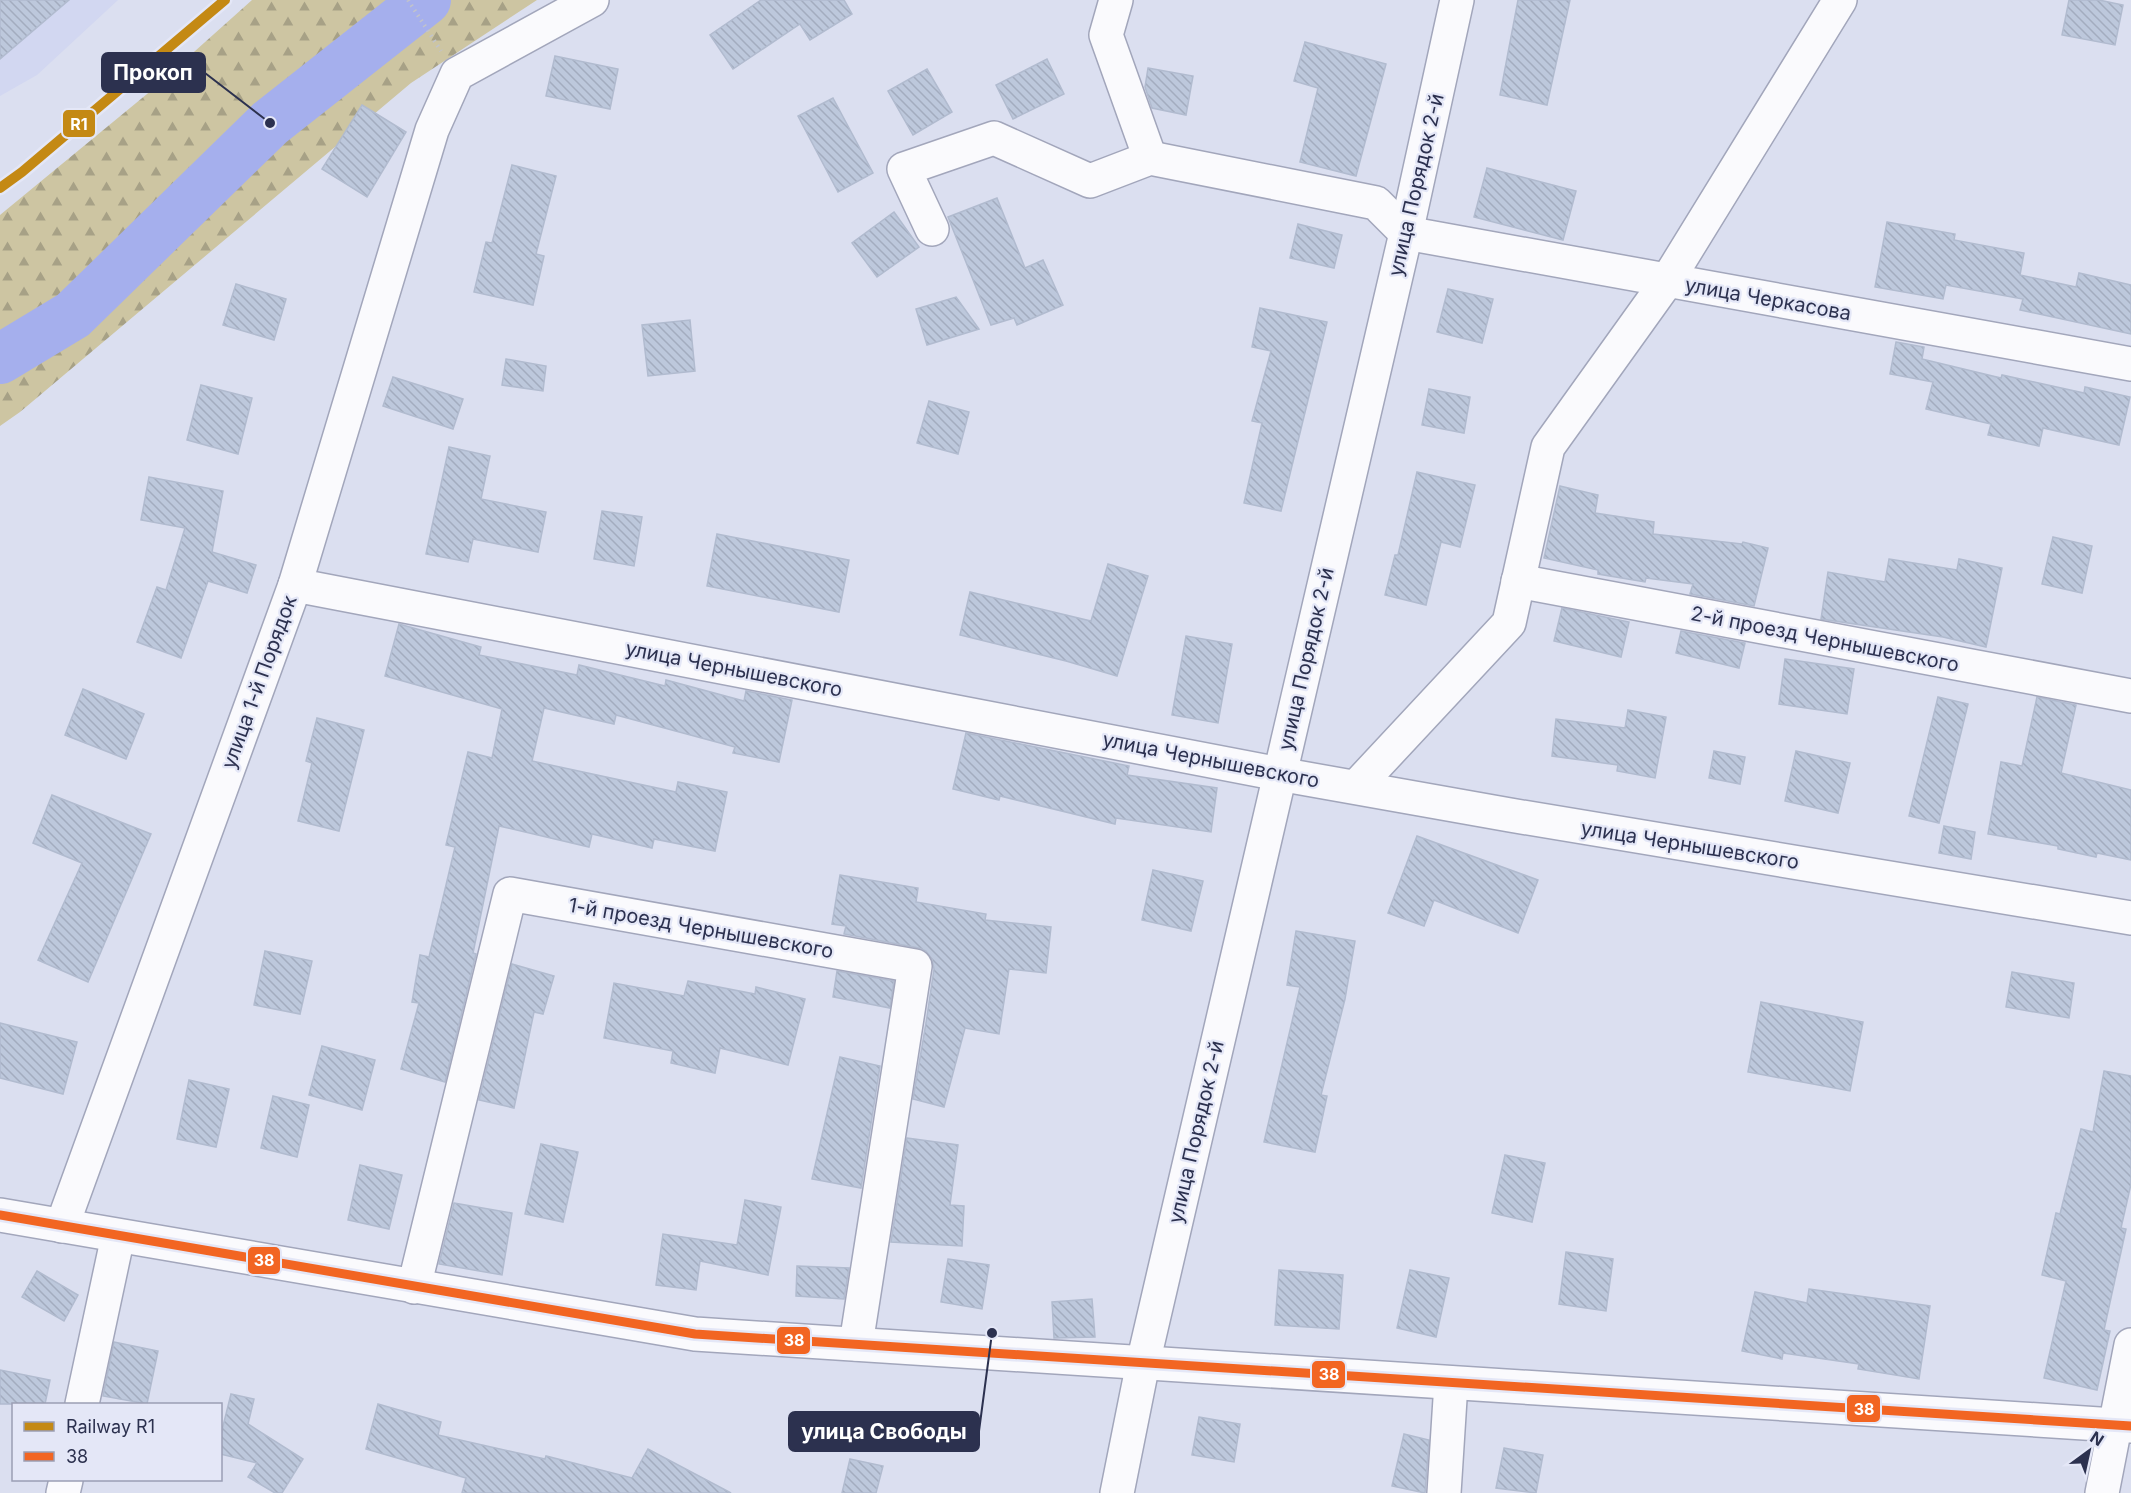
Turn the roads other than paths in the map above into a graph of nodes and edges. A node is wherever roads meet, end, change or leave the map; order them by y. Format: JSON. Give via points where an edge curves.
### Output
{"nodes":[{"id":1,"x":592,"y":0,"type":"edge"},
{"id":2,"x":1116,"y":0,"type":"edge"},
{"id":3,"x":1457,"y":0,"type":"edge"},
{"id":4,"x":1840,"y":0,"type":"edge"},
{"id":5,"x":1150,"y":158,"type":"junction"},
{"id":6,"x":932,"y":229,"type":"dead end"},
{"id":7,"x":1406,"y":233,"type":"junction"},
{"id":8,"x":1666,"y":280,"type":"junction"},
{"id":9,"x":2131,"y":364,"type":"edge"},
{"id":10,"x":1518,"y":581,"type":"junction"},
{"id":11,"x":294,"y":585,"type":"junction"},
{"id":12,"x":2131,"y":696,"type":"edge"},
{"id":13,"x":1279,"y":774,"type":"junction"},
{"id":14,"x":1356,"y":788,"type":"junction"},
{"id":15,"x":2131,"y":918,"type":"edge"},
{"id":16,"x":0,"y":1215,"type":"edge"},
{"id":17,"x":62,"y":1226,"type":"junction"},
{"id":18,"x":118,"y":1236,"type":"junction"},
{"id":19,"x":414,"y":1287,"type":"junction"},
{"id":20,"x":855,"y":1344,"type":"junction"},
{"id":21,"x":2131,"y":1345,"type":"edge"},
{"id":22,"x":1143,"y":1363,"type":"junction"},
{"id":23,"x":1451,"y":1383,"type":"junction"},
{"id":24,"x":81,"y":1403,"type":"edge"},
{"id":25,"x":2123,"y":1426,"type":"edge"},
{"id":26,"x":1117,"y":1493,"type":"edge"},
{"id":27,"x":1444,"y":1493,"type":"edge"},
{"id":28,"x":2102,"y":1493,"type":"edge"}],
"edges":[{"from":1,"to":11,"type":"street","name":"улица 1-й Порядок","via":[[457,74],[432,130]]},
{"from":2,"to":5,"type":"street","via":[[1106,35]]},
{"from":3,"to":7,"type":"street","name":"улица Порядок 2-й"},
{"from":4,"to":8,"type":"street"},
{"from":5,"to":6,"type":"street","via":[[1090,181],[994,138],[904,169]]},
{"from":5,"to":7,"type":"street","via":[[1376,203]]},
{"from":7,"to":8,"type":"street","name":"улица Черкасова"},
{"from":7,"to":13,"type":"street","name":"улица Порядок 2-й"},
{"from":8,"to":9,"type":"street","name":"улица Черкасова"},
{"from":8,"to":10,"type":"street","via":[[1548,447]]},
{"from":10,"to":12,"type":"street","name":"2-й проезд Чернышевского"},
{"from":10,"to":14,"type":"street","via":[[1509,623]]},
{"from":11,"to":13,"type":"street","name":"улица Чернышевского"},
{"from":11,"to":17,"type":"street","name":"улица 1-й Порядок"},
{"from":13,"to":14,"type":"street","name":"улица Чернышевского"},
{"from":13,"to":22,"type":"street","name":"улица Порядок 2-й"},
{"from":14,"to":15,"type":"street","name":"улица Чернышевского"},
{"from":16,"to":17,"type":"street"},
{"from":17,"to":18,"type":"street"},
{"from":18,"to":19,"type":"street"},
{"from":18,"to":24,"type":"street"},
{"from":19,"to":20,"type":"street","via":[[695,1334]]},
{"from":19,"to":20,"type":"street","name":"1-й проезд Чернышевского","via":[[510,894],[915,966]]},
{"from":20,"to":22,"type":"street"},
{"from":21,"to":25,"type":"street"},
{"from":22,"to":23,"type":"street"},
{"from":22,"to":26,"type":"street","name":"улица Порядок 2-й"},
{"from":23,"to":25,"type":"street"},
{"from":23,"to":27,"type":"street"},
{"from":25,"to":28,"type":"street"}]}
